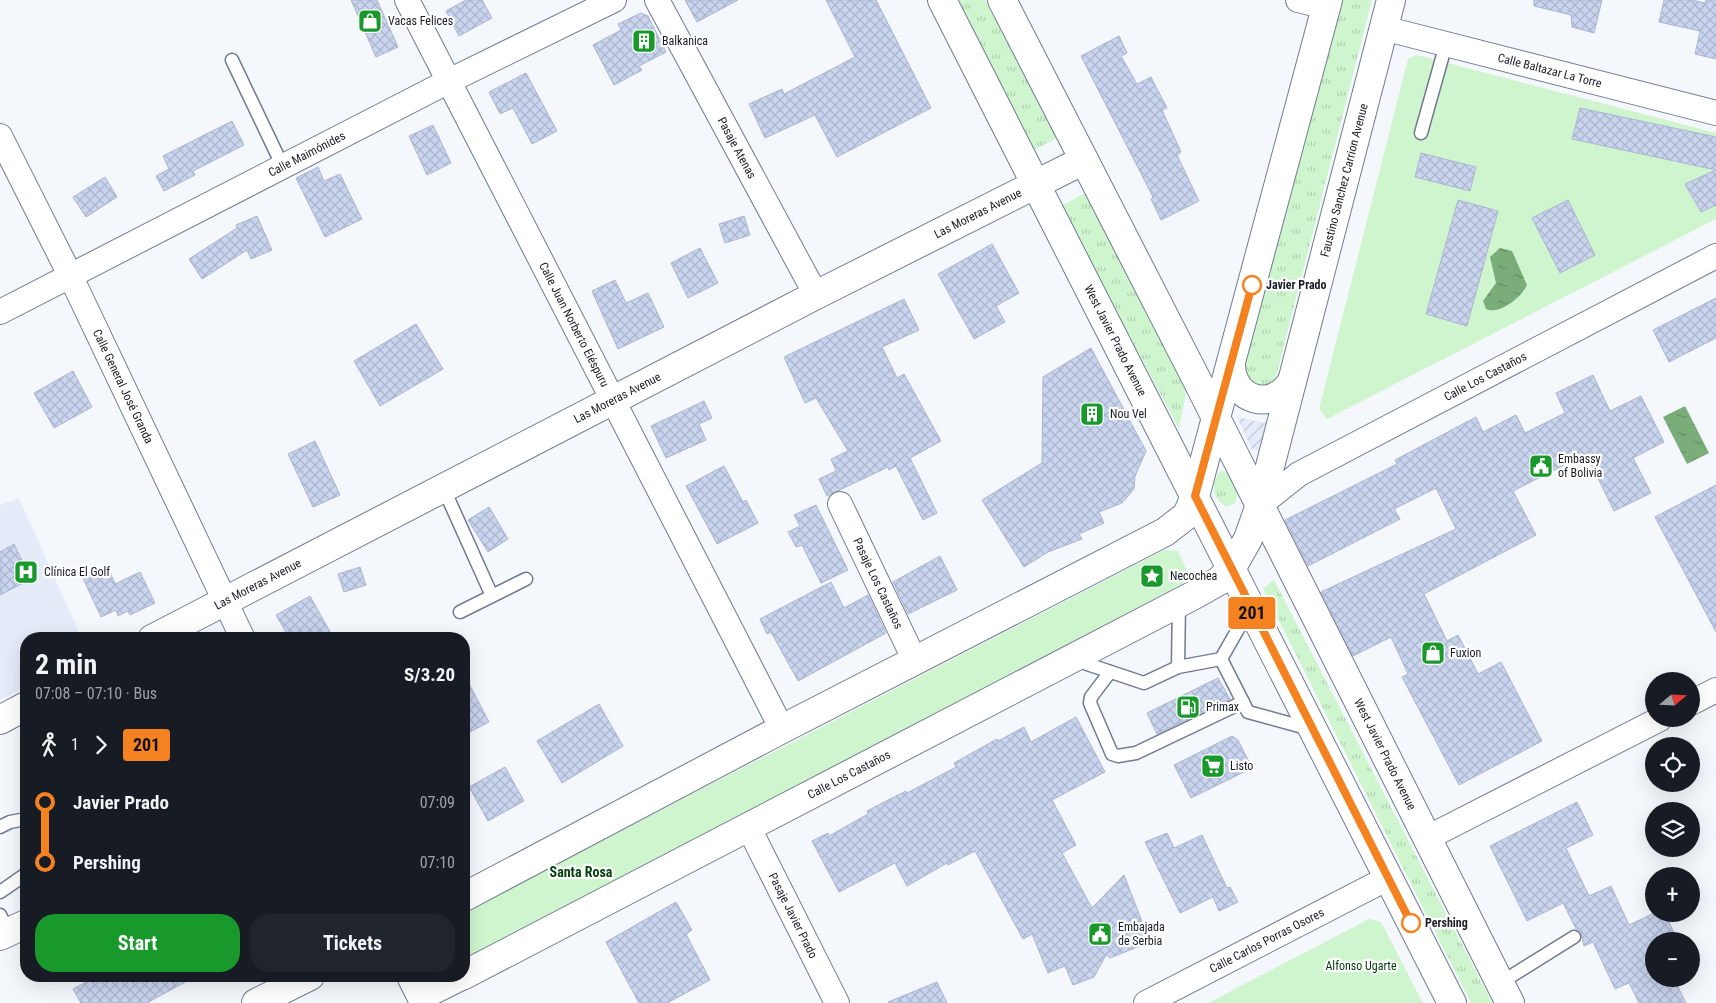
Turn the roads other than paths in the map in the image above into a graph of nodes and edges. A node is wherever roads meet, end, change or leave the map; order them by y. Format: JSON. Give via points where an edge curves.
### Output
{"nodes":[{"id":1,"x":407,"y":0,"type":"edge"},
{"id":2,"x":614,"y":0,"type":"edge"},
{"id":3,"x":656,"y":0,"type":"edge"},
{"id":4,"x":942,"y":0,"type":"edge"},
{"id":5,"x":1002,"y":0,"type":"edge"},
{"id":6,"x":1298,"y":0,"type":"edge"},
{"id":7,"x":1391,"y":0,"type":"edge"},
{"id":8,"x":1327,"y":4,"type":"edge"},
{"id":9,"x":1383,"y":28,"type":"junction"},
{"id":10,"x":1446,"y":44,"type":"junction"},
{"id":11,"x":232,"y":60,"type":"dead end"},
{"id":12,"x":449,"y":81,"type":"junction"},
{"id":13,"x":1716,"y":113,"type":"edge"},
{"id":14,"x":1421,"y":133,"type":"dead end"},
{"id":15,"x":0,"y":136,"type":"edge"},
{"id":16,"x":1084,"y":160,"type":"junction"},
{"id":17,"x":283,"y":167,"type":"junction"},
{"id":18,"x":1036,"y":184,"type":"junction"},
{"id":19,"x":1716,"y":256,"type":"edge"},
{"id":20,"x":71,"y":278,"type":"junction"},
{"id":21,"x":816,"y":295,"type":"junction"},
{"id":22,"x":0,"y":312,"type":"edge"},
{"id":23,"x":1231,"y":365,"type":"junction"},
{"id":24,"x":1292,"y":381,"type":"junction"},
{"id":25,"x":614,"y":400,"type":"junction"},
{"id":26,"x":1216,"y":418,"type":"junction"},
{"id":27,"x":444,"y":488,"type":"junction"},
{"id":28,"x":1195,"y":496,"type":"junction"},
{"id":29,"x":840,"y":504,"type":"dead end"},
{"id":30,"x":1260,"y":505,"type":"junction"},
{"id":31,"x":1231,"y":569,"type":"junction"},
{"id":32,"x":526,"y":580,"type":"dead end"},
{"id":33,"x":492,"y":596,"type":"junction"},
{"id":34,"x":224,"y":600,"type":"junction"},
{"id":35,"x":1179,"y":603,"type":"junction"},
{"id":36,"x":1250,"y":608,"type":"junction"},
{"id":37,"x":460,"y":612,"type":"dead end"},
{"id":38,"x":165,"y":632,"type":"edge"},
{"id":39,"x":240,"y":632,"type":"edge"},
{"id":40,"x":1072,"y":659,"type":"junction"},
{"id":41,"x":1221,"y":659,"type":"junction"},
{"id":42,"x":915,"y":661,"type":"junction"},
{"id":43,"x":1178,"y":667,"type":"junction"},
{"id":44,"x":1110,"y":672,"type":"junction"},
{"id":45,"x":1716,"y":690,"type":"edge"},
{"id":46,"x":1700,"y":698,"type":"edge"},
{"id":47,"x":1243,"y":702,"type":"junction"},
{"id":48,"x":20,"y":709,"type":"edge"},
{"id":49,"x":0,"y":720,"type":"edge"},
{"id":50,"x":1645,"y":727,"type":"edge"},
{"id":51,"x":782,"y":729,"type":"junction"},
{"id":52,"x":1312,"y":729,"type":"junction"},
{"id":53,"x":20,"y":820,"type":"edge"},
{"id":54,"x":0,"y":826,"type":"edge"},
{"id":55,"x":749,"y":828,"type":"junction"},
{"id":56,"x":1427,"y":838,"type":"junction"},
{"id":57,"x":20,"y":878,"type":"edge"},
{"id":58,"x":1388,"y":878,"type":"junction"},
{"id":59,"x":0,"y":892,"type":"edge"},
{"id":60,"x":470,"y":894,"type":"edge"},
{"id":61,"x":1574,"y":937,"type":"dead end"},
{"id":62,"x":470,"y":971,"type":"edge"},
{"id":63,"x":298,"y":982,"type":"edge"},
{"id":64,"x":444,"y":982,"type":"edge"},
{"id":65,"x":419,"y":992,"type":"edge"},
{"id":66,"x":1505,"y":993,"type":"edge"},
{"id":67,"x":256,"y":1003,"type":"edge"},
{"id":68,"x":837,"y":1003,"type":"edge"},
{"id":69,"x":1146,"y":1003,"type":"edge"},
{"id":70,"x":1452,"y":1003,"type":"edge"}],
"edges":[{"from":1,"to":12,"type":"street","name":"Calle Juan Norberto Eléspuru"},
{"from":2,"to":12,"type":"street","name":"Calle Maimónides"},
{"from":3,"to":21,"type":"street","name":"Pasaje Atenas"},
{"from":4,"to":18,"type":"main road","name":"West Javier Prado Avenue"},
{"from":5,"to":16,"type":"main road"},
{"from":6,"to":8,"type":"street"},
{"from":7,"to":9,"type":"main road","name":"Faustino Sanchez Carrion Avenue"},
{"from":8,"to":23,"type":"main road"},
{"from":9,"to":10,"type":"street","name":"Calle Baltazar La Torre"},
{"from":9,"to":24,"type":"main road","name":"Faustino Sanchez Carrion Avenue"},
{"from":10,"to":13,"type":"street","name":"Calle Baltazar La Torre"},
{"from":10,"to":14,"type":"lane"},
{"from":11,"to":17,"type":"lane"},
{"from":12,"to":17,"type":"street","name":"Calle Maimónides"},
{"from":12,"to":25,"type":"street","name":"Calle Juan Norberto Eléspuru"},
{"from":15,"to":20,"type":"street","name":"Calle General José Granda"},
{"from":16,"to":18,"type":"main road","name":"Las Moreras Avenue"},
{"from":16,"to":26,"type":"main road"},
{"from":17,"to":20,"type":"street","name":"Calle Maimónides"},
{"from":18,"to":21,"type":"main road","name":"Las Moreras Avenue"},
{"from":18,"to":28,"type":"main road","name":"West Javier Prado Avenue"},
{"from":19,"to":30,"type":"street","name":"Calle Los Castaños","via":[[1299,474]]},
{"from":20,"to":22,"type":"street","name":"Calle Maimónides"},
{"from":20,"to":34,"type":"street","name":"Calle General José Granda"},
{"from":21,"to":25,"type":"main road","name":"Las Moreras Avenue"},
{"from":23,"to":24,"type":"main road","via":[[1238,388],[1258,399],[1278,396]]},
{"from":23,"to":26,"type":"main road"},
{"from":24,"to":30,"type":"main road","name":"Faustino Sanchez Carrion Avenue"},
{"from":25,"to":27,"type":"main road","name":"Las Moreras Avenue"},
{"from":25,"to":51,"type":"street","name":"Calle Juan Norberto Eléspuru"},
{"from":26,"to":28,"type":"main road"},
{"from":26,"to":30,"type":"main road","name":"West Javier Prado Avenue"},
{"from":27,"to":33,"type":"lane"},
{"from":27,"to":34,"type":"main road","name":"Las Moreras Avenue"},
{"from":28,"to":31,"type":"main road","name":"West Javier Prado Avenue"},
{"from":28,"to":42,"type":"main road","via":[[1187,515],[1165,532]]},
{"from":29,"to":42,"type":"street","name":"Pasaje Los Castaños"},
{"from":30,"to":31,"type":"main road","name":"Faustino Sanchez Carrion Avenue","via":[[1248,538]]},
{"from":30,"to":56,"type":"main road","name":"West Javier Prado Avenue"},
{"from":31,"to":35,"type":"main road","name":"Calle Los Castaños","via":[[1219,581]]},
{"from":31,"to":36,"type":"main road","name":"West Javier Prado Avenue"},
{"from":32,"to":33,"type":"lane"},
{"from":33,"to":37,"type":"lane"},
{"from":34,"to":38,"type":"main road","name":"Las Moreras Avenue"},
{"from":34,"to":39,"type":"street","name":"Calle General José Granda"},
{"from":35,"to":40,"type":"main road","name":"Calle Los Castaños"},
{"from":35,"to":43,"type":"lane"},
{"from":36,"to":41,"type":"lane"},
{"from":36,"to":52,"type":"main road","name":"West Javier Prado Avenue"},
{"from":40,"to":44,"type":"lane"},
{"from":40,"to":55,"type":"main road","name":"Calle Los Castaños"},
{"from":41,"to":43,"type":"lane"},
{"from":41,"to":47,"type":"lane"},
{"from":42,"to":51,"type":"main road"},
{"from":43,"to":44,"type":"lane","via":[[1144,683]]},
{"from":44,"to":47,"type":"lane","via":[[1091,697],[1090,704],[1112,754],[1118,756],[1136,753]]},
{"from":45,"to":46,"type":"street"},
{"from":47,"to":52,"type":"lane","via":[[1248,712]]},
{"from":48,"to":49,"type":"main road"},
{"from":50,"to":56,"type":"street"},
{"from":51,"to":60,"type":"main road"},
{"from":52,"to":58,"type":"main road","name":"West Javier Prado Avenue"},
{"from":53,"to":54,"type":"lane"},
{"from":55,"to":62,"type":"main road","name":"Calle Los Castaños"},
{"from":55,"to":68,"type":"street","name":"Pasaje Javier Prado"},
{"from":56,"to":66,"type":"main road","name":"West Javier Prado Avenue"},
{"from":57,"to":59,"type":"lane"},
{"from":58,"to":69,"type":"street","name":"Calle Carlos Porras Osores"},
{"from":58,"to":70,"type":"main road","name":"West Javier Prado Avenue"},
{"from":61,"to":66,"type":"lane"},
{"from":63,"to":67,"type":"main road"},
{"from":64,"to":65,"type":"main road","name":"Calle Los Castaños"}]}
